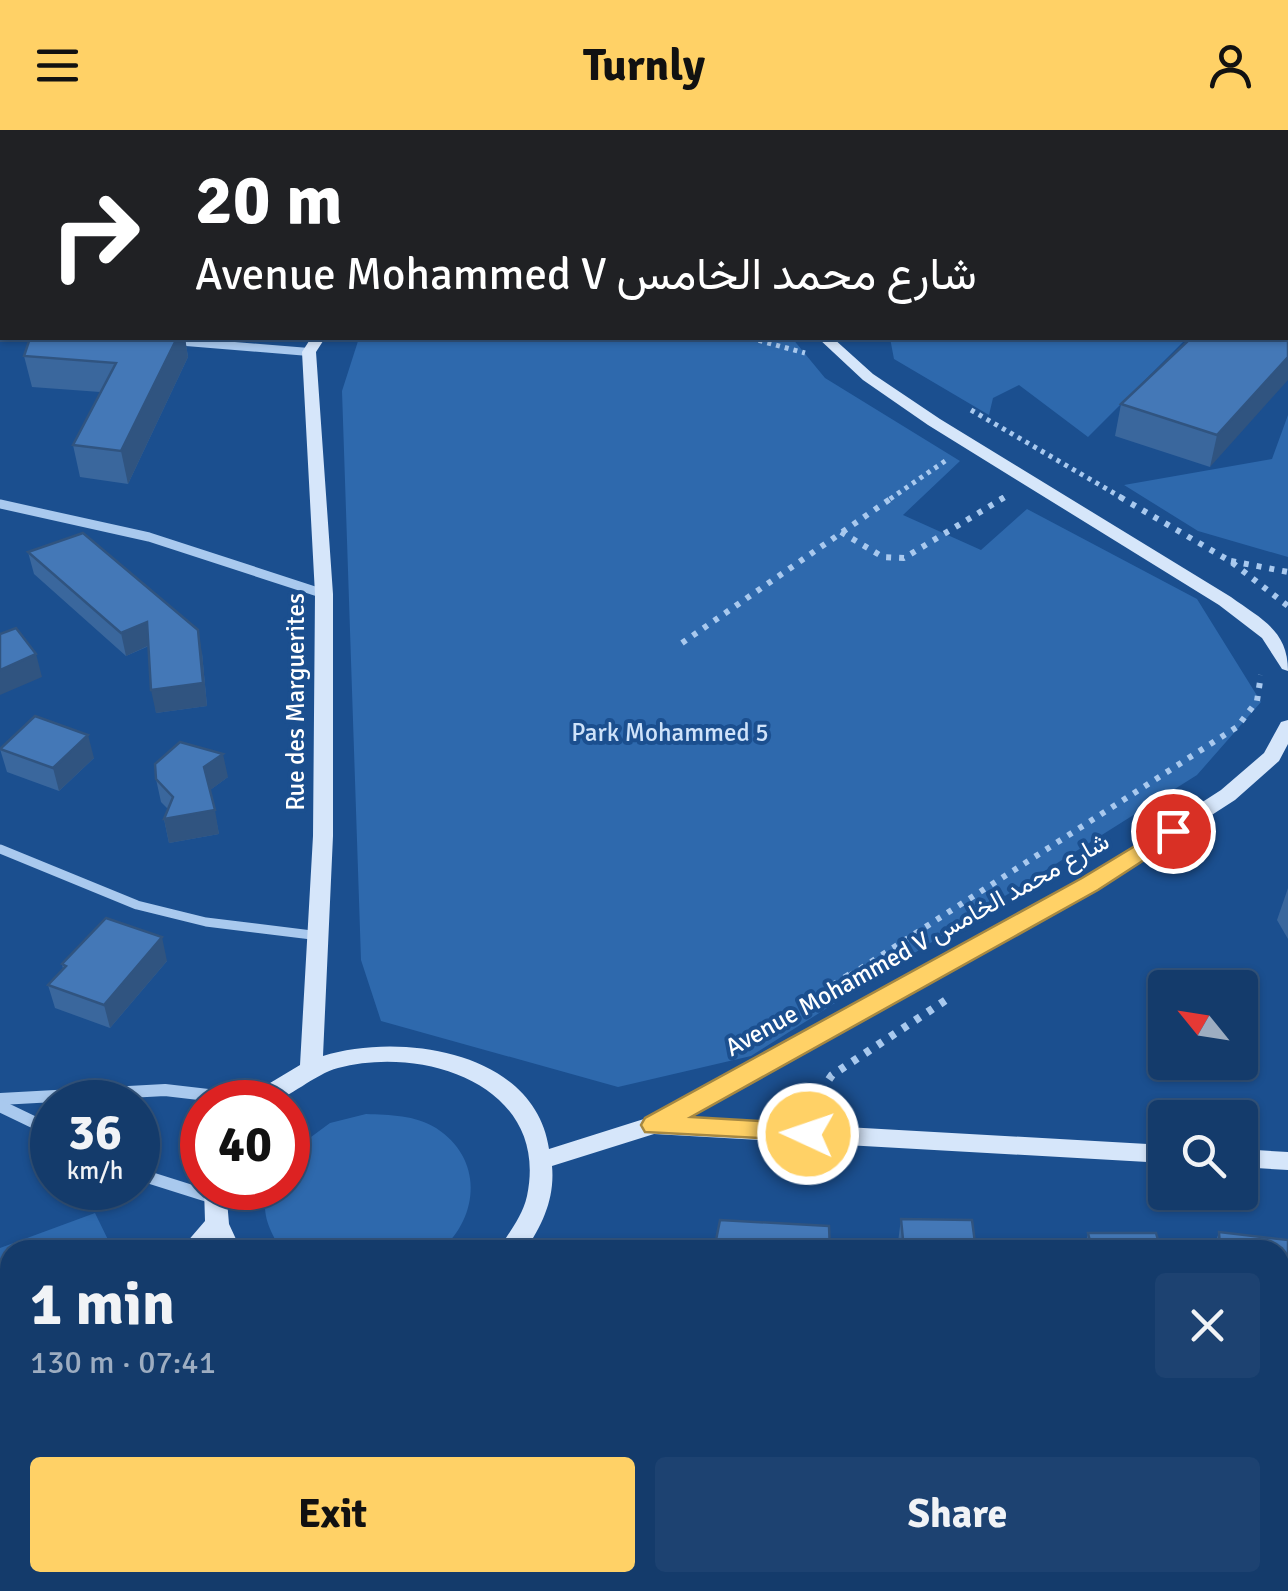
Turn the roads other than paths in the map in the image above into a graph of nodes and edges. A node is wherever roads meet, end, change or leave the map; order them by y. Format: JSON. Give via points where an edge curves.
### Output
{"nodes":[{"id":1,"x":159,"y":340,"type":"edge"},
{"id":2,"x":826,"y":340,"type":"edge"},
{"id":3,"x":314,"y":345,"type":"edge"},
{"id":4,"x":0,"y":504,"type":"edge"},
{"id":5,"x":324,"y":594,"type":"junction"},
{"id":6,"x":1288,"y":666,"type":"edge"},
{"id":7,"x":1288,"y":726,"type":"edge"},
{"id":8,"x":0,"y":848,"type":"edge"},
{"id":9,"x":320,"y":936,"type":"junction"},
{"id":10,"x":311,"y":1069,"type":"junction"},
{"id":11,"x":294,"y":1080,"type":"edge"},
{"id":12,"x":180,"y":1092,"type":"edge"},
{"id":13,"x":0,"y":1102,"type":"edge"},
{"id":14,"x":30,"y":1119,"type":"edge"},
{"id":15,"x":654,"y":1125,"type":"junction"},
{"id":16,"x":1148,"y":1153,"type":"edge"},
{"id":17,"x":1258,"y":1159,"type":"edge"},
{"id":18,"x":542,"y":1160,"type":"junction"},
{"id":19,"x":1288,"y":1161,"type":"edge"},
{"id":20,"x":216,"y":1210,"type":"edge"},
{"id":21,"x":217,"y":1224,"type":"junction"},
{"id":22,"x":202,"y":1240,"type":"edge"},
{"id":23,"x":224,"y":1240,"type":"edge"},
{"id":24,"x":518,"y":1240,"type":"edge"}],
"edges":[{"from":1,"to":3,"type":"street"},
{"from":2,"to":6,"type":"main road","via":[[934,422],[1225,600],[1269,634]]},
{"from":3,"to":5,"type":"main road","name":"Rue des Marguerites"},
{"from":4,"to":5,"type":"street","via":[[149,537]]},
{"from":5,"to":9,"type":"main road","name":"Rue des Marguerites"},
{"from":7,"to":15,"type":"main road","name":"Avenue Mohammed V شارع محمد الخامس","via":[[1272,757],[1228,795],[1090,884]]},
{"from":8,"to":9,"type":"street","via":[[137,905],[206,922]]},
{"from":9,"to":10,"type":"main road","name":"Rue des Marguerites"},
{"from":10,"to":11,"type":"main road"},
{"from":10,"to":18,"type":"main road","via":[[371,1053],[460,1064],[496,1084],[525,1112]]},
{"from":12,"to":13,"type":"street"},
{"from":13,"to":14,"type":"street"},
{"from":15,"to":16,"type":"main road"},
{"from":15,"to":18,"type":"main road"},
{"from":17,"to":19,"type":"main road"},
{"from":18,"to":24,"type":"main road","via":[[541,1189]]},
{"from":20,"to":21,"type":"main road"},
{"from":21,"to":22,"type":"main road"},
{"from":21,"to":23,"type":"main road"}]}
